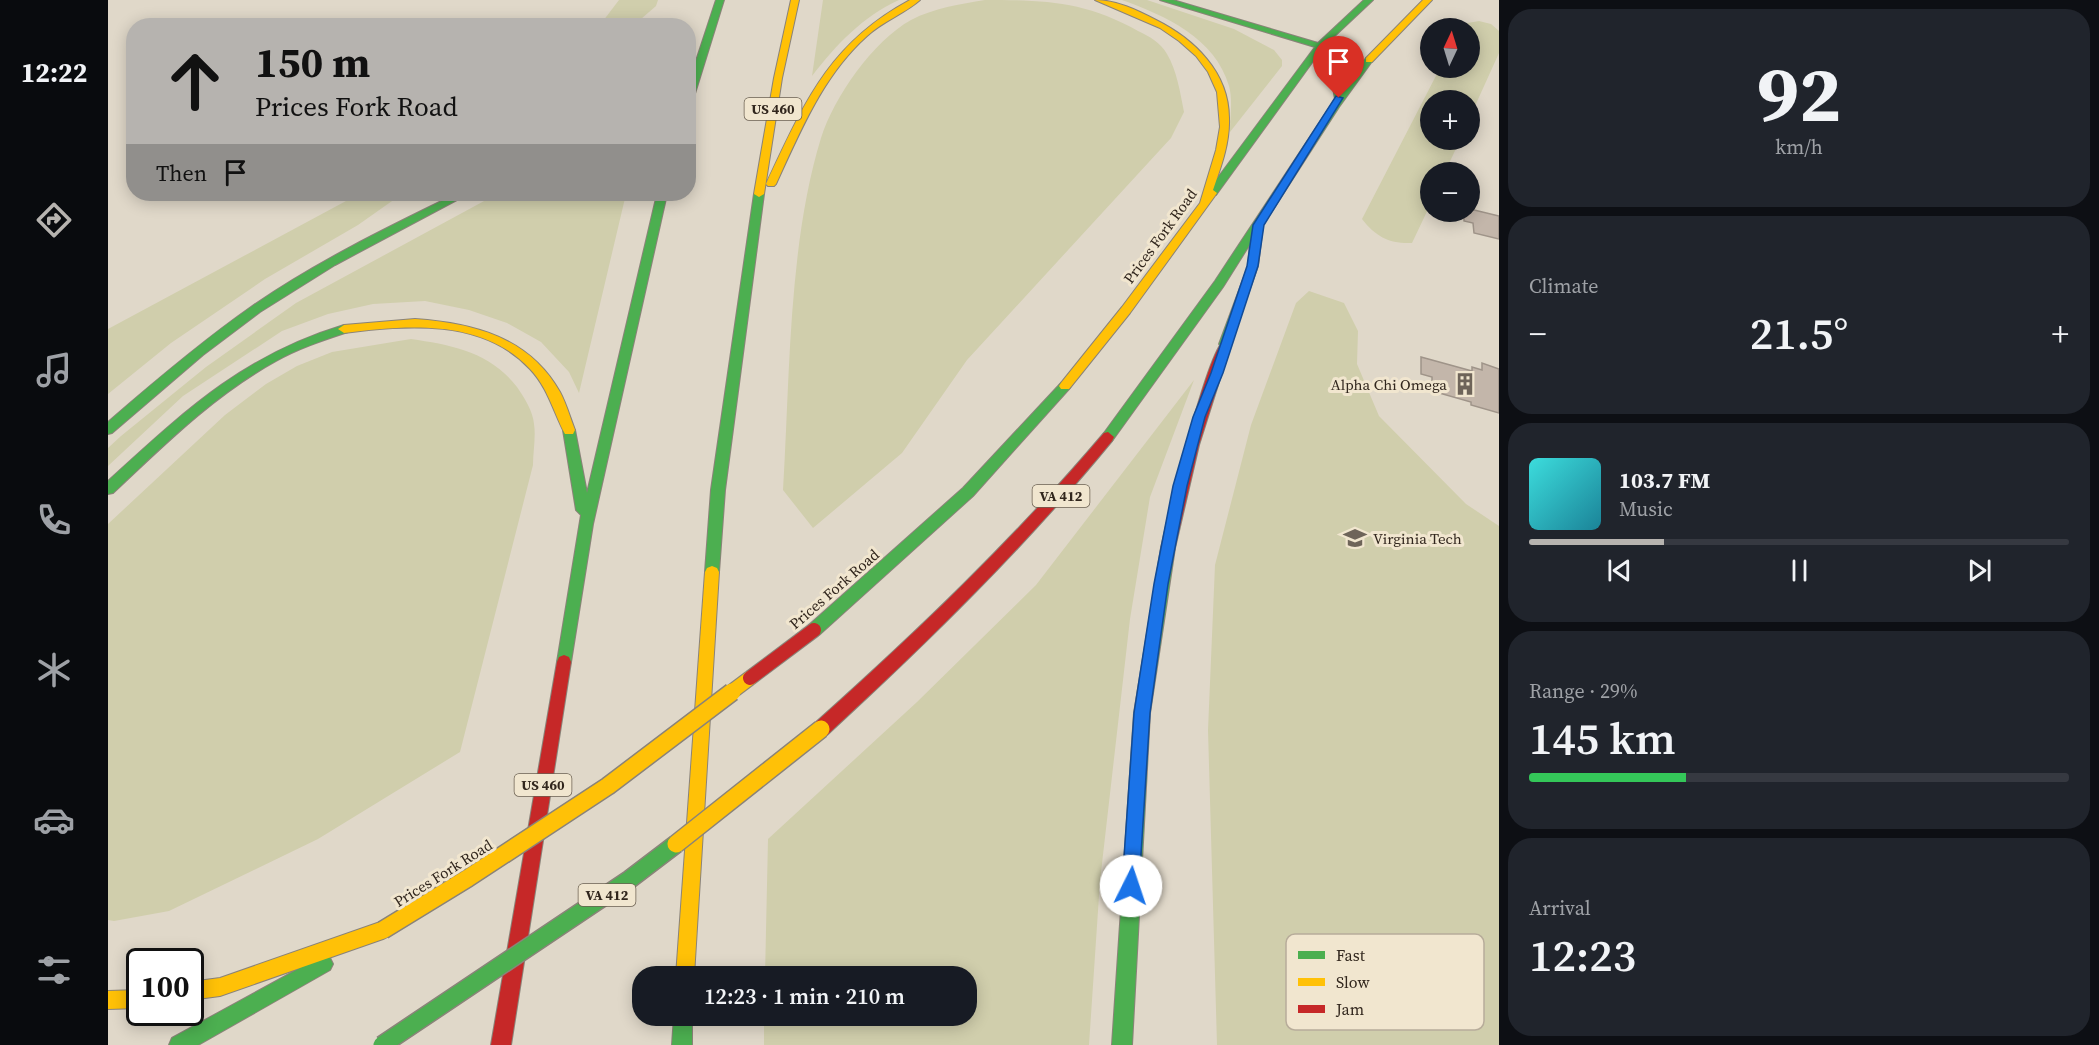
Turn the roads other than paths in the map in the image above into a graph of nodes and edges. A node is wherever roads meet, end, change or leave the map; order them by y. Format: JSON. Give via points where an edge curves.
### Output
{"nodes":[{"id":1,"x":720,"y":0,"type":"edge"},
{"id":2,"x":795,"y":0,"type":"edge"},
{"id":3,"x":916,"y":0,"type":"edge"},
{"id":4,"x":1099,"y":0,"type":"edge"},
{"id":5,"x":1164,"y":0,"type":"edge"},
{"id":6,"x":1369,"y":0,"type":"edge"},
{"id":7,"x":1428,"y":0,"type":"edge"},
{"id":8,"x":1320,"y":46,"type":"junction"},
{"id":9,"x":696,"y":75,"type":"edge"},
{"id":10,"x":1339,"y":98,"type":"junction"},
{"id":11,"x":449,"y":201,"type":"edge"},
{"id":12,"x":660,"y":201,"type":"edge"},
{"id":13,"x":1204,"y":205,"type":"junction"},
{"id":14,"x":755,"y":218,"type":"junction"},
{"id":15,"x":1258,"y":225,"type":"junction"},
{"id":16,"x":108,"y":429,"type":"edge"},
{"id":17,"x":108,"y":489,"type":"edge"},
{"id":18,"x":586,"y":524,"type":"junction"},
{"id":19,"x":383,"y":930,"type":"junction"},
{"id":20,"x":687,"y":966,"type":"edge"},
{"id":21,"x":204,"y":989,"type":"edge"},
{"id":22,"x":126,"y":999,"type":"edge"},
{"id":23,"x":108,"y":1000,"type":"edge"},
{"id":24,"x":682,"y":1026,"type":"edge"},
{"id":25,"x":179,"y":1045,"type":"edge"},
{"id":26,"x":382,"y":1045,"type":"edge"},
{"id":27,"x":501,"y":1045,"type":"edge"},
{"id":28,"x":681,"y":1045,"type":"edge"},
{"id":29,"x":1122,"y":1045,"type":"edge"}],
"edges":[{"from":1,"to":9,"type":"main road"},
{"from":2,"to":14,"type":"main road","number":"US 460"},
{"from":3,"to":14,"type":"main road","via":[[881,18],[843,54],[808,106]]},
{"from":4,"to":13,"type":"main road","via":[[1140,14],[1170,30],[1194,48],[1210,68],[1225,113],[1222,141]]},
{"from":5,"to":8,"type":"main road"},
{"from":6,"to":8,"type":"main road","name":"Prices Fork Road"},
{"from":7,"to":10,"type":"main road","number":"VA 412","via":[[1368,61]]},
{"from":8,"to":10,"type":"main road","via":[[1334,71]]},
{"from":8,"to":13,"type":"main road","name":"Prices Fork Road"},
{"from":10,"to":15,"type":"main road","number":"VA 412"},
{"from":11,"to":16,"type":"main road","via":[[280,293],[198,351]]},
{"from":12,"to":18,"type":"main road","number":"US 460"},
{"from":13,"to":19,"type":"main road","name":"Prices Fork Road","bridge":true,"via":[[1050,404],[968,492],[814,630],[608,786]]},
{"from":14,"to":20,"type":"main road","number":"US 460","via":[[717,490]]},
{"from":15,"to":26,"type":"main road","number":"VA 412","bridge":true,"via":[[1148,385],[1078,476],[1015,546],[884,673],[767,774],[630,879]]},
{"from":15,"to":29,"type":"main road","via":[[1253,266],[1199,417],[1180,486],[1161,584],[1142,713]]},
{"from":17,"to":18,"type":"main road","via":[[204,402],[278,353],[339,331],[419,321],[463,327],[498,339],[549,382],[565,414]]},
{"from":18,"to":27,"type":"main road","number":"US 460"},
{"from":19,"to":21,"type":"main road"},
{"from":19,"to":25,"type":"main road","name":"Prices Fork Road"},
{"from":22,"to":23,"type":"main road"},
{"from":24,"to":28,"type":"main road"}]}
